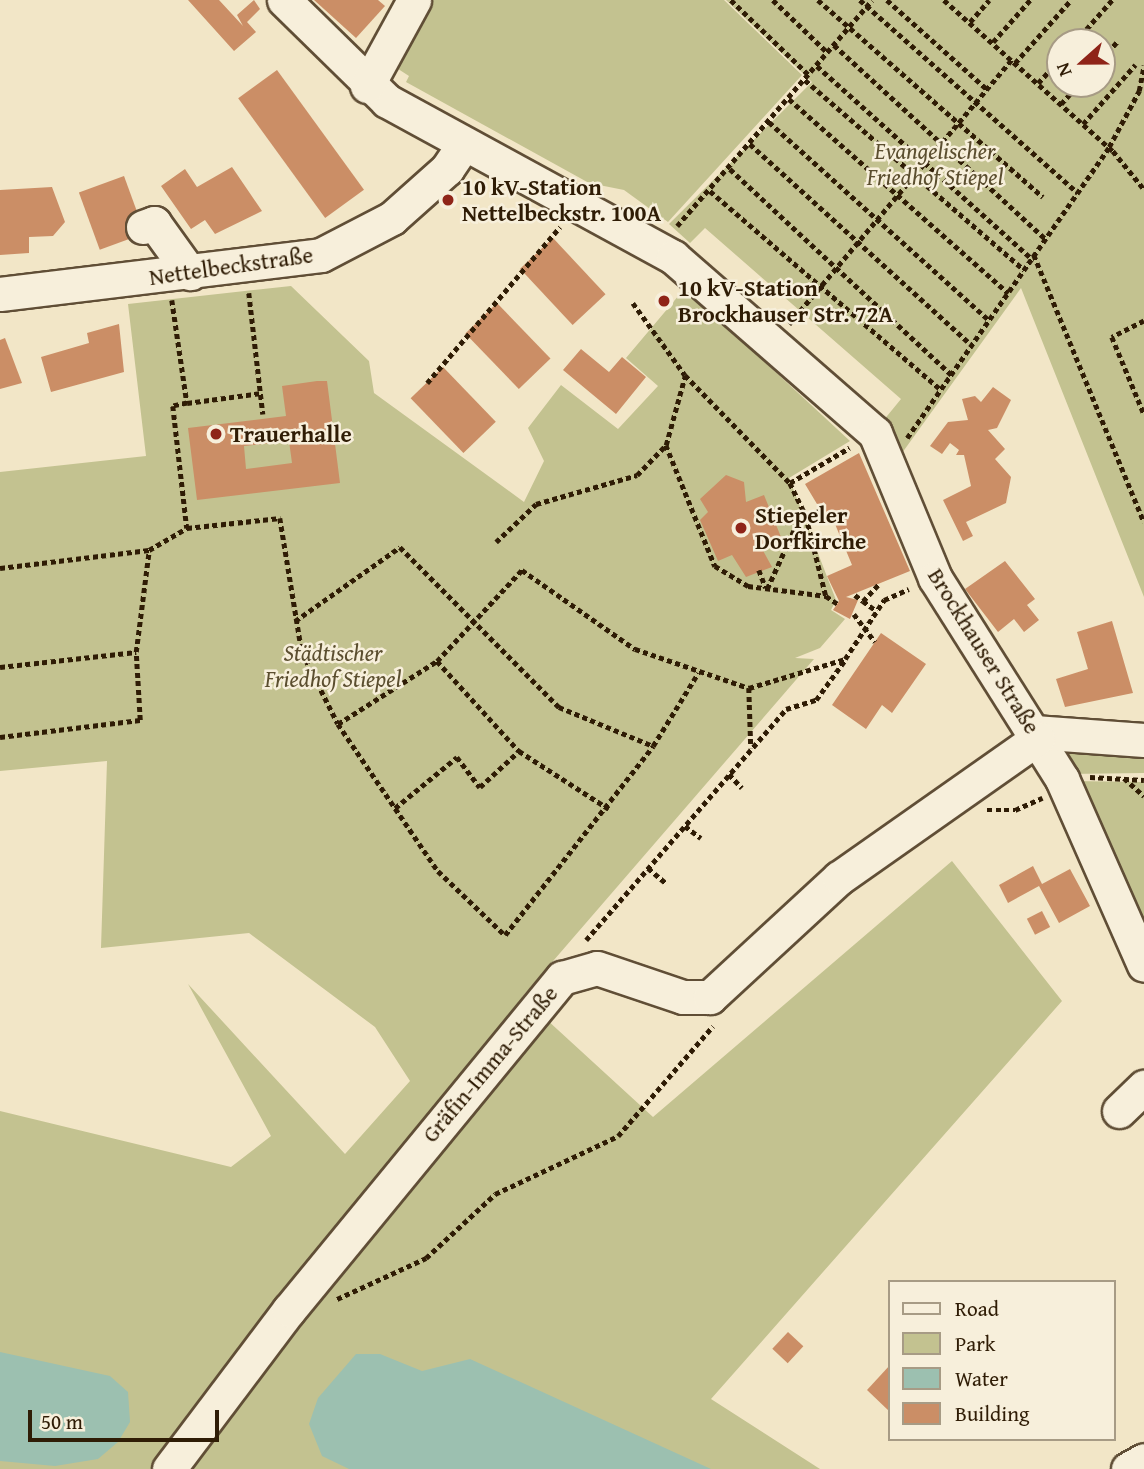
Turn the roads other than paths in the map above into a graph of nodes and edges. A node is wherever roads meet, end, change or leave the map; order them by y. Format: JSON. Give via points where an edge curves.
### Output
{"nodes":[{"id":1,"x":284,"y":0,"type":"edge"},
{"id":2,"x":414,"y":0,"type":"edge"},
{"id":3,"x":367,"y":86,"type":"junction"},
{"id":4,"x":463,"y":145,"type":"junction"},
{"id":5,"x":143,"y":227,"type":"dead end"},
{"id":6,"x":179,"y":274,"type":"junction"},
{"id":7,"x":0,"y":294,"type":"edge"},
{"id":8,"x":1036,"y":735,"type":"junction"},
{"id":9,"x":1144,"y":740,"type":"edge"},
{"id":10,"x":1144,"y":965,"type":"edge"},
{"id":11,"x":1144,"y":1087,"type":"edge"},
{"id":12,"x":1119,"y":1111,"type":"dead end"},
{"id":13,"x":1144,"y":1460,"type":"edge"},
{"id":14,"x":169,"y":1469,"type":"edge"},
{"id":15,"x":1128,"y":1469,"type":"edge"}],
"edges":[{"from":1,"to":3,"type":"street","name":"Brockhauser Straße"},
{"from":2,"to":3,"type":"street"},
{"from":3,"to":4,"type":"street","name":"Brockhauser Straße"},
{"from":4,"to":6,"type":"street","name":"Nettelbeckstraße","via":[[423,194],[361,239],[300,260]]},
{"from":4,"to":8,"type":"street","name":"Brockhauser Straße","via":[[657,247],[726,300],[875,433],[891,459],[935,578]]},
{"from":5,"to":6,"type":"street","via":[[154,223]]},
{"from":6,"to":7,"type":"street","name":"Nettelbeckstraße"},
{"from":8,"to":9,"type":"street"},
{"from":8,"to":10,"type":"street","name":"Brockhauser Straße","via":[[1067,788]]},
{"from":8,"to":14,"type":"street","name":"Gräfin-Imma-Straße","via":[[839,878],[710,997],[683,997],[597,968],[562,978],[289,1310]]},
{"from":11,"to":12,"type":"street"},
{"from":13,"to":15,"type":"street"}]}
